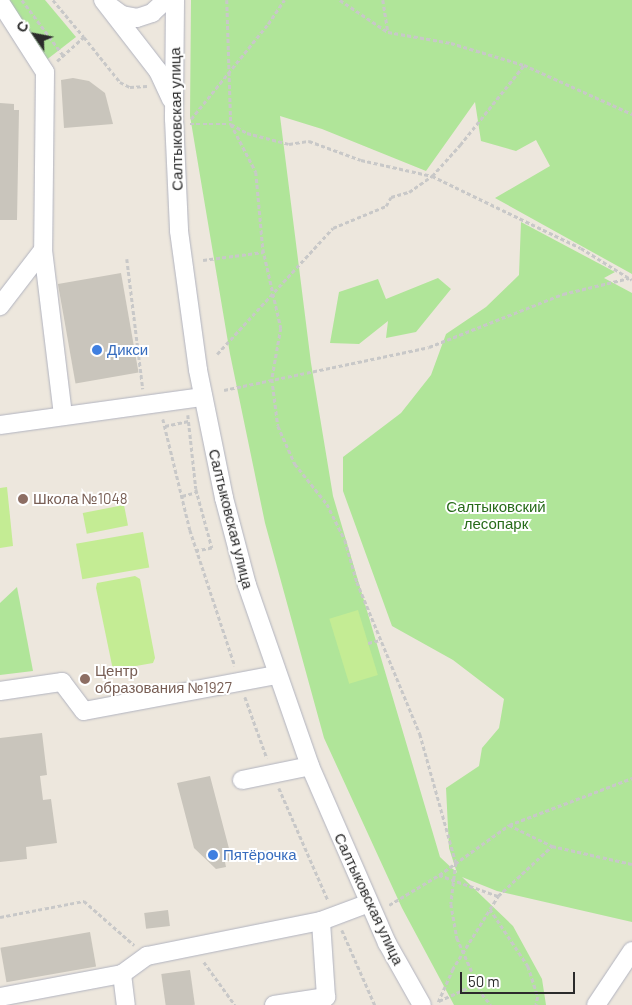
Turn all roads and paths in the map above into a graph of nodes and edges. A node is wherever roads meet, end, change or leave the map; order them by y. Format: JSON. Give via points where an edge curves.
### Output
{"nodes":[{"id":1,"x":22,"y":0,"type":"edge"},
{"id":2,"x":53,"y":0,"type":"edge"},
{"id":3,"x":104,"y":0,"type":"edge"},
{"id":4,"x":166,"y":0,"type":"edge"},
{"id":5,"x":175,"y":0,"type":"edge"},
{"id":6,"x":226,"y":0,"type":"edge"},
{"id":7,"x":284,"y":0,"type":"edge"},
{"id":8,"x":340,"y":0,"type":"edge"},
{"id":9,"x":383,"y":0,"type":"edge"},
{"id":10,"x":0,"y":2,"type":"edge"},
{"id":11,"x":388,"y":32,"type":"junction"},
{"id":12,"x":84,"y":37,"type":"junction"},
{"id":13,"x":63,"y":56,"type":"junction"},
{"id":14,"x":524,"y":65,"type":"junction"},
{"id":15,"x":45,"y":72,"type":"junction"},
{"id":16,"x":228,"y":74,"type":"junction"},
{"id":17,"x":151,"y":95,"type":"dead end"},
{"id":18,"x":632,"y":114,"type":"edge"},
{"id":19,"x":174,"y":119,"type":"junction"},
{"id":20,"x":231,"y":124,"type":"junction"},
{"id":21,"x":432,"y":176,"type":"junction"},
{"id":22,"x":43,"y":250,"type":"junction"},
{"id":23,"x":264,"y":252,"type":"junction"},
{"id":24,"x":127,"y":259,"type":"dead end"},
{"id":25,"x":203,"y":260,"type":"dead end"},
{"id":26,"x":631,"y":279,"type":"edge"},
{"id":27,"x":271,"y":295,"type":"junction"},
{"id":28,"x":0,"y":306,"type":"edge"},
{"id":29,"x":217,"y":354,"type":"dead end"},
{"id":30,"x":272,"y":379,"type":"junction"},
{"id":31,"x":224,"y":390,"type":"dead end"},
{"id":32,"x":194,"y":398,"type":"junction"},
{"id":33,"x":153,"y":404,"type":"junction"},
{"id":34,"x":63,"y":416,"type":"junction"},
{"id":35,"x":188,"y":421,"type":"junction"},
{"id":36,"x":0,"y":424,"type":"edge"},
{"id":37,"x":165,"y":426,"type":"junction"},
{"id":38,"x":197,"y":492,"type":"junction"},
{"id":39,"x":182,"y":496,"type":"junction"},
{"id":40,"x":196,"y":551,"type":"junction"},
{"id":41,"x":380,"y":640,"type":"junction"},
{"id":42,"x":368,"y":643,"type":"dead end"},
{"id":43,"x":278,"y":675,"type":"junction"},
{"id":44,"x":241,"y":682,"type":"junction"},
{"id":45,"x":0,"y":690,"type":"edge"},
{"id":46,"x":310,"y":766,"type":"junction"},
{"id":47,"x":273,"y":774,"type":"junction"},
{"id":48,"x":632,"y":778,"type":"edge"},
{"id":49,"x":242,"y":780,"type":"dead end"},
{"id":50,"x":509,"y":825,"type":"junction"},
{"id":51,"x":552,"y":846,"type":"junction"},
{"id":52,"x":456,"y":863,"type":"junction"},
{"id":53,"x":632,"y":864,"type":"edge"},
{"id":54,"x":439,"y":875,"type":"junction"},
{"id":55,"x":454,"y":880,"type":"junction"},
{"id":56,"x":498,"y":896,"type":"junction"},
{"id":57,"x":369,"y":903,"type":"junction"},
{"id":58,"x":388,"y":906,"type":"dead end"},
{"id":59,"x":490,"y":908,"type":"junction"},
{"id":60,"x":0,"y":917,"type":"edge"},
{"id":61,"x":328,"y":919,"type":"junction"},
{"id":62,"x":193,"y":946,"type":"junction"},
{"id":63,"x":464,"y":951,"type":"junction"},
{"id":64,"x":632,"y":951,"type":"edge"},
{"id":65,"x":147,"y":956,"type":"junction"},
{"id":66,"x":122,"y":974,"type":"junction"},
{"id":67,"x":487,"y":979,"type":"dead end"},
{"id":68,"x":477,"y":983,"type":"junction"},
{"id":69,"x":0,"y":997,"type":"edge"},
{"id":70,"x":330,"y":1001,"type":"edge"},
{"id":71,"x":126,"y":1005,"type":"edge"},
{"id":72,"x":235,"y":1005,"type":"edge"},
{"id":73,"x":274,"y":1005,"type":"edge"},
{"id":74,"x":375,"y":1005,"type":"edge"},
{"id":75,"x":422,"y":1005,"type":"edge"},
{"id":76,"x":491,"y":1005,"type":"edge"},
{"id":77,"x":536,"y":1005,"type":"edge"},
{"id":78,"x":596,"y":1005,"type":"edge"}],
"edges":[{"from":1,"to":13,"type":"path"},
{"from":2,"to":12,"type":"path"},
{"from":3,"to":4,"type":"street","via":[[122,15],[137,18],[152,13]]},
{"from":3,"to":19,"type":"street","via":[[158,71],[170,94]]},
{"from":5,"to":19,"type":"street","name":"Салтыковская улица"},
{"from":6,"to":16,"type":"path"},
{"from":7,"to":16,"type":"path"},
{"from":8,"to":11,"type":"path"},
{"from":9,"to":11,"type":"path"},
{"from":10,"to":15,"type":"street"},
{"from":11,"to":14,"type":"path","via":[[451,43]]},
{"from":12,"to":13,"type":"path"},
{"from":12,"to":17,"type":"path","via":[[120,82],[130,87],[147,86]]},
{"from":13,"to":15,"type":"path"},
{"from":14,"to":18,"type":"path"},
{"from":14,"to":21,"type":"path"},
{"from":15,"to":22,"type":"street"},
{"from":16,"to":20,"type":"path"},
{"from":16,"to":20,"type":"path","via":[[188,124]]},
{"from":19,"to":32,"type":"street","name":"Салтыковская улица"},
{"from":20,"to":21,"type":"path","via":[[247,133],[289,144],[309,141],[361,160]]},
{"from":20,"to":23,"type":"path","via":[[256,172]]},
{"from":21,"to":26,"type":"path","via":[[582,248]]},
{"from":21,"to":27,"type":"path","via":[[409,192],[391,197],[386,206],[333,228]]},
{"from":22,"to":28,"type":"street"},
{"from":22,"to":34,"type":"street"},
{"from":23,"to":25,"type":"path"},
{"from":23,"to":27,"type":"path"},
{"from":24,"to":33,"type":"path"},
{"from":26,"to":30,"type":"path","via":[[563,294],[429,347]]},
{"from":27,"to":29,"type":"path"},
{"from":27,"to":30,"type":"path","via":[[281,328]]},
{"from":30,"to":31,"type":"path"},
{"from":30,"to":41,"type":"path","via":[[278,426],[295,464],[327,504],[345,540],[357,582]]},
{"from":32,"to":33,"type":"street"},
{"from":32,"to":35,"type":"path"},
{"from":32,"to":43,"type":"street","name":"Салтыковская улица","via":[[234,542]]},
{"from":33,"to":34,"type":"street"},
{"from":33,"to":37,"type":"path"},
{"from":34,"to":36,"type":"street"},
{"from":35,"to":37,"type":"path"},
{"from":35,"to":38,"type":"path"},
{"from":37,"to":39,"type":"path"},
{"from":38,"to":39,"type":"path"},
{"from":38,"to":40,"type":"path","via":[[212,548]]},
{"from":39,"to":40,"type":"path"},
{"from":40,"to":44,"type":"path"},
{"from":41,"to":42,"type":"path"},
{"from":41,"to":52,"type":"path","via":[[420,734]]},
{"from":43,"to":44,"type":"street"},
{"from":43,"to":46,"type":"street","name":"Салтыковская улица"},
{"from":44,"to":45,"type":"street","via":[[84,711],[62,682]]},
{"from":44,"to":47,"type":"path"},
{"from":46,"to":47,"type":"street"},
{"from":46,"to":57,"type":"street","name":"Салтыковская улица"},
{"from":47,"to":49,"type":"street"},
{"from":47,"to":61,"type":"path"},
{"from":48,"to":50,"type":"path"},
{"from":50,"to":51,"type":"path"},
{"from":50,"to":52,"type":"path"},
{"from":51,"to":53,"type":"path"},
{"from":51,"to":56,"type":"path"},
{"from":52,"to":54,"type":"path"},
{"from":52,"to":55,"type":"path"},
{"from":54,"to":55,"type":"path"},
{"from":54,"to":58,"type":"path"},
{"from":55,"to":56,"type":"path"},
{"from":55,"to":63,"type":"path","via":[[451,904],[457,938]]},
{"from":56,"to":59,"type":"path"},
{"from":57,"to":61,"type":"street"},
{"from":57,"to":75,"type":"street","name":"Салтыковская улица"},
{"from":59,"to":63,"type":"path"},
{"from":59,"to":77,"type":"path","via":[[528,966],[538,997]]},
{"from":60,"to":65,"type":"path","via":[[84,901]]},
{"from":61,"to":62,"type":"street"},
{"from":61,"to":70,"type":"street"},
{"from":61,"to":74,"type":"path"},
{"from":62,"to":65,"type":"street"},
{"from":62,"to":72,"type":"path"},
{"from":63,"to":68,"type":"path"},
{"from":63,"to":68,"type":"path","via":[[438,1002]]},
{"from":64,"to":78,"type":"street"},
{"from":65,"to":66,"type":"street"},
{"from":66,"to":69,"type":"street"},
{"from":66,"to":71,"type":"street"},
{"from":67,"to":68,"type":"path"},
{"from":68,"to":76,"type":"path"},
{"from":70,"to":73,"type":"street"}]}
